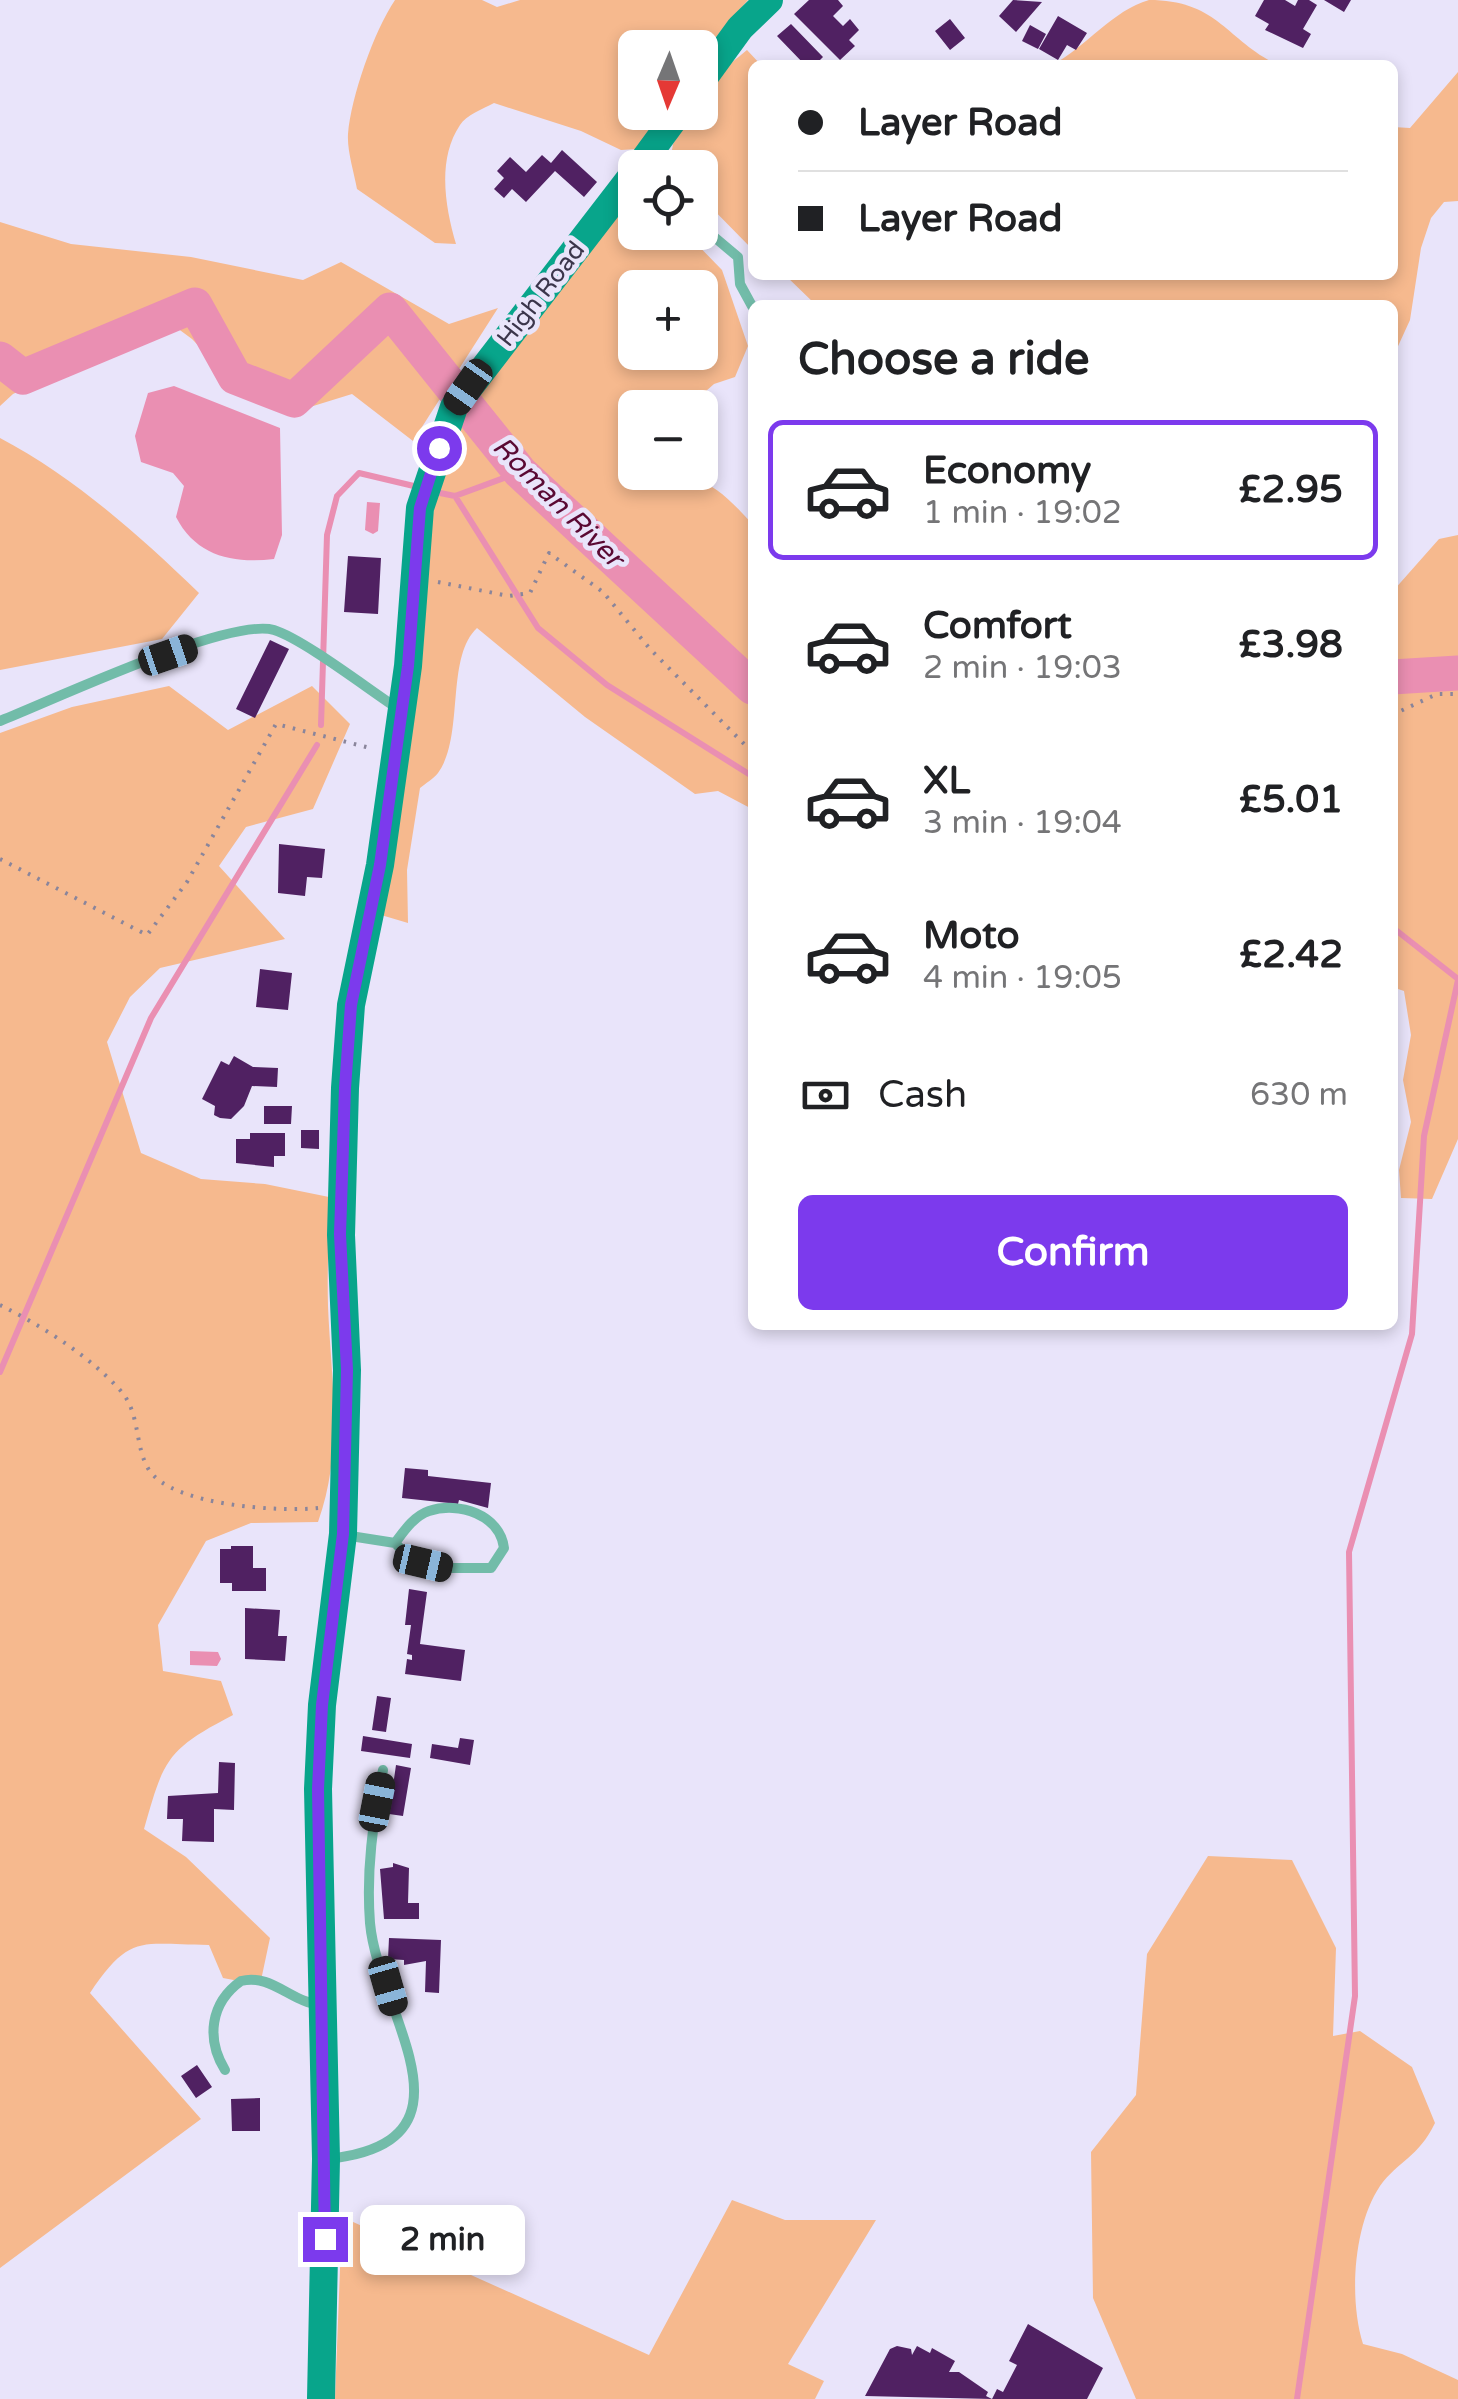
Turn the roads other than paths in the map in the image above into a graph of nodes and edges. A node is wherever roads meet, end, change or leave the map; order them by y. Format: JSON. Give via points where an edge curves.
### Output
{"nodes":[{"id":1,"x":769,"y":0,"type":"edge"},
{"id":2,"x":718,"y":58,"type":"edge"},
{"id":3,"x":618,"y":195,"type":"edge"},
{"id":4,"x":718,"y":240,"type":"edge"},
{"id":5,"x":749,"y":300,"type":"edge"},
{"id":6,"x":402,"y":712,"type":"junction"},
{"id":7,"x":0,"y":721,"type":"edge"},
{"id":8,"x":343,"y":1534,"type":"junction"},
{"id":9,"x":395,"y":1543,"type":"junction"},
{"id":10,"x":383,"y":1770,"type":"dead end"},
{"id":11,"x":322,"y":2006,"type":"junction"},
{"id":12,"x":224,"y":2070,"type":"dead end"},
{"id":13,"x":326,"y":2159,"type":"junction"},
{"id":14,"x":322,"y":2399,"type":"edge"}],
"edges":[{"from":1,"to":2,"type":"main road"},
{"from":3,"to":6,"type":"main road","name":"High Road","via":[[457,404],[420,520]]},
{"from":4,"to":5,"type":"lane","via":[[738,257]]},
{"from":6,"to":7,"type":"lane","via":[[282,634],[253,628],[140,664]]},
{"from":6,"to":8,"type":"main road","via":[[351,1005],[340,1234],[347,1370]]},
{"from":8,"to":9,"type":"lane"},
{"from":8,"to":11,"type":"main road","via":[[318,1789]]},
{"from":9,"to":9,"type":"lane","via":[[412,1560],[481,1572],[498,1562],[504,1548],[500,1530],[486,1517],[443,1509],[419,1516]]},
{"from":10,"to":13,"type":"lane","via":[[369,1846],[370,1924],[415,2100],[396,2139],[373,2152]]},
{"from":11,"to":12,"type":"lane","via":[[264,1980],[240,1980],[222,2000],[212,2030]]},
{"from":11,"to":13,"type":"main road"},
{"from":13,"to":14,"type":"main road"}]}
